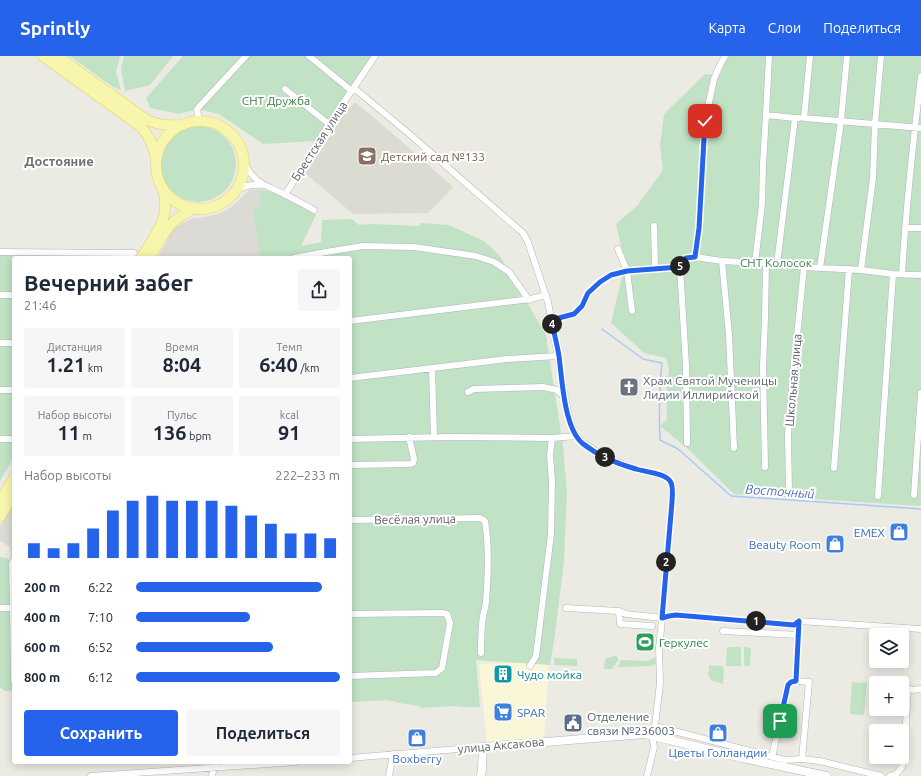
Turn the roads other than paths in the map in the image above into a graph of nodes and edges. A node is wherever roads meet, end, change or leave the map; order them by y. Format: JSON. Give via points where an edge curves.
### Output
{"nodes":[{"id":1,"x":43,"y":56,"type":"edge"},
{"id":2,"x":57,"y":56,"type":"edge"},
{"id":3,"x":246,"y":56,"type":"edge"},
{"id":4,"x":309,"y":56,"type":"edge"},
{"id":5,"x":375,"y":56,"type":"edge"},
{"id":6,"x":725,"y":56,"type":"edge"},
{"id":7,"x":769,"y":56,"type":"edge"},
{"id":8,"x":810,"y":56,"type":"edge"},
{"id":9,"x":847,"y":56,"type":"edge"},
{"id":10,"x":881,"y":56,"type":"edge"},
{"id":11,"x":921,"y":76,"type":"edge"},
{"id":12,"x":285,"y":89,"type":"dead end"},
{"id":13,"x":353,"y":89,"type":"junction"},
{"id":14,"x":766,"y":115,"type":"junction"},
{"id":15,"x":795,"y":118,"type":"junction"},
{"id":16,"x":804,"y":118,"type":"junction"},
{"id":17,"x":199,"y":121,"type":"junction"},
{"id":18,"x":841,"y":121,"type":"junction"},
{"id":19,"x":330,"y":124,"type":"junction"},
{"id":20,"x":875,"y":124,"type":"junction"},
{"id":21,"x":183,"y":125,"type":"junction"},
{"id":22,"x":918,"y":128,"type":"edge"},
{"id":23,"x":157,"y":161,"type":"junction"},
{"id":24,"x":244,"y":161,"type":"junction"},
{"id":25,"x":262,"y":185,"type":"junction"},
{"id":26,"x":163,"y":187,"type":"junction"},
{"id":27,"x":235,"y":191,"type":"junction"},
{"id":28,"x":285,"y":195,"type":"junction"},
{"id":29,"x":196,"y":208,"type":"junction"},
{"id":30,"x":314,"y":210,"type":"dead end"},
{"id":31,"x":654,"y":226,"type":"dead end"},
{"id":32,"x":905,"y":228,"type":"junction"},
{"id":33,"x":921,"y":228,"type":"edge"},
{"id":34,"x":618,"y":250,"type":"dead end"},
{"id":35,"x":0,"y":252,"type":"edge"},
{"id":36,"x":138,"y":256,"type":"edge"},
{"id":37,"x":151,"y":256,"type":"edge"},
{"id":38,"x":303,"y":256,"type":"edge"},
{"id":39,"x":695,"y":257,"type":"junction"},
{"id":40,"x":722,"y":261,"type":"junction"},
{"id":41,"x":755,"y":263,"type":"junction"},
{"id":42,"x":766,"y":264,"type":"junction"},
{"id":43,"x":777,"y":264,"type":"junction"},
{"id":44,"x":680,"y":267,"type":"junction"},
{"id":45,"x":804,"y":267,"type":"junction"},
{"id":46,"x":655,"y":268,"type":"junction"},
{"id":47,"x":820,"y":268,"type":"junction"},
{"id":48,"x":849,"y":269,"type":"junction"},
{"id":49,"x":861,"y":270,"type":"junction"},
{"id":50,"x":627,"y":271,"type":"junction"},
{"id":51,"x":893,"y":274,"type":"junction"},
{"id":52,"x":902,"y":274,"type":"junction"},
{"id":53,"x":921,"y":275,"type":"edge"},
{"id":54,"x":0,"y":295,"type":"edge"},
{"id":55,"x":12,"y":295,"type":"edge"},
{"id":56,"x":546,"y":295,"type":"junction"},
{"id":57,"x":529,"y":300,"type":"junction"},
{"id":58,"x":632,"y":310,"type":"dead end"},
{"id":59,"x":551,"y":320,"type":"junction"},
{"id":60,"x":352,"y":321,"type":"edge"},
{"id":61,"x":0,"y":343,"type":"edge"},
{"id":62,"x":12,"y":343,"type":"edge"},
{"id":63,"x":558,"y":356,"type":"junction"},
{"id":64,"x":432,"y":368,"type":"junction"},
{"id":65,"x":352,"y":378,"type":"edge"},
{"id":66,"x":0,"y":390,"type":"edge"},
{"id":67,"x":12,"y":390,"type":"edge"},
{"id":68,"x":468,"y":392,"type":"dead end"},
{"id":69,"x":921,"y":393,"type":"edge"},
{"id":70,"x":564,"y":398,"type":"junction"},
{"id":71,"x":576,"y":436,"type":"junction"},
{"id":72,"x":409,"y":437,"type":"junction"},
{"id":73,"x":434,"y":437,"type":"junction"},
{"id":74,"x":552,"y":438,"type":"junction"},
{"id":75,"x":0,"y":439,"type":"edge"},
{"id":76,"x":12,"y":439,"type":"edge"},
{"id":77,"x":352,"y":439,"type":"edge"},
{"id":78,"x":687,"y":443,"type":"dead end"},
{"id":79,"x":734,"y":448,"type":"dead end"},
{"id":80,"x":352,"y":465,"type":"edge"},
{"id":81,"x":765,"y":467,"type":"dead end"},
{"id":82,"x":834,"y":468,"type":"dead end"},
{"id":83,"x":12,"y":481,"type":"edge"},
{"id":84,"x":789,"y":494,"type":"dead end"},
{"id":85,"x":12,"y":496,"type":"edge"},
{"id":86,"x":878,"y":496,"type":"dead end"},
{"id":87,"x":914,"y":496,"type":"dead end"},
{"id":88,"x":0,"y":502,"type":"edge"},
{"id":89,"x":0,"y":517,"type":"edge"},
{"id":90,"x":352,"y":520,"type":"edge"},
{"id":91,"x":0,"y":608,"type":"edge"},
{"id":92,"x":12,"y":608,"type":"edge"},
{"id":93,"x":566,"y":608,"type":"dead end"},
{"id":94,"x":619,"y":611,"type":"junction"},
{"id":95,"x":352,"y":614,"type":"edge"},
{"id":96,"x":662,"y":618,"type":"junction"},
{"id":97,"x":799,"y":621,"type":"junction"},
{"id":98,"x":652,"y":626,"type":"dead end"},
{"id":99,"x":921,"y":629,"type":"edge"},
{"id":100,"x":723,"y":631,"type":"dead end"},
{"id":101,"x":798,"y":635,"type":"junction"},
{"id":102,"x":481,"y":653,"type":"dead end"},
{"id":103,"x":530,"y":666,"type":"dead end"},
{"id":104,"x":352,"y":676,"type":"edge"},
{"id":105,"x":796,"y":681,"type":"junction"},
{"id":106,"x":909,"y":688,"type":"edge"},
{"id":107,"x":921,"y":689,"type":"edge"},
{"id":108,"x":905,"y":716,"type":"edge"},
{"id":109,"x":655,"y":726,"type":"junction"},
{"id":110,"x":652,"y":736,"type":"junction"},
{"id":111,"x":483,"y":747,"type":"junction"},
{"id":112,"x":393,"y":754,"type":"junction"},
{"id":113,"x":772,"y":757,"type":"junction"},
{"id":114,"x":352,"y":758,"type":"edge"},
{"id":115,"x":802,"y":759,"type":"junction"},
{"id":116,"x":241,"y":764,"type":"edge"},
{"id":117,"x":214,"y":765,"type":"edge"},
{"id":118,"x":91,"y":776,"type":"edge"},
{"id":119,"x":212,"y":776,"type":"edge"},
{"id":120,"x":389,"y":776,"type":"edge"},
{"id":121,"x":481,"y":776,"type":"edge"},
{"id":122,"x":647,"y":776,"type":"edge"},
{"id":123,"x":826,"y":776,"type":"edge"},
{"id":124,"x":881,"y":776,"type":"edge"},
{"id":125,"x":890,"y":776,"type":"edge"}],
"edges":[{"from":1,"to":23,"type":"main road","via":[[141,127],[151,141]]},
{"from":2,"to":21,"type":"main road","via":[[147,120],[162,125]]},
{"from":3,"to":17,"type":"street","via":[[197,109]]},
{"from":4,"to":13,"type":"street"},
{"from":5,"to":13,"type":"street","name":"Брестская улица"},
{"from":6,"to":39,"type":"street","via":[[714,79],[705,121]]},
{"from":7,"to":14,"type":"street"},
{"from":8,"to":16,"type":"street"},
{"from":9,"to":18,"type":"street"},
{"from":10,"to":20,"type":"street"},
{"from":11,"to":22,"type":"street"},
{"from":12,"to":19,"type":"street"},
{"from":13,"to":19,"type":"street","name":"Брестская улица"},
{"from":13,"to":56,"type":"street","via":[[408,132],[523,233]]},
{"from":14,"to":15,"type":"street"},
{"from":14,"to":41,"type":"street","via":[[762,204]]},
{"from":15,"to":16,"type":"street"},
{"from":15,"to":43,"type":"street"},
{"from":16,"to":18,"type":"street"},
{"from":17,"to":21,"type":"main road"},
{"from":17,"to":24,"type":"main road","via":[[215,124],[229,132],[239,145]]},
{"from":18,"to":20,"type":"street"},
{"from":18,"to":47,"type":"street"},
{"from":19,"to":28,"type":"street","name":"Брестская улица"},
{"from":20,"to":22,"type":"street"},
{"from":20,"to":49,"type":"street","via":[[872,178]]},
{"from":21,"to":23,"type":"main road","via":[[164,140]]},
{"from":22,"to":32,"type":"street"},
{"from":23,"to":26,"type":"main road","via":[[158,177]]},
{"from":24,"to":25,"type":"street","via":[[250,173]]},
{"from":24,"to":27,"type":"main road","via":[[242,177]]},
{"from":25,"to":27,"type":"street","via":[[249,185]]},
{"from":25,"to":28,"type":"street"},
{"from":26,"to":29,"type":"main road","via":[[178,202]]},
{"from":26,"to":36,"type":"main road","via":[[164,216],[159,228]]},
{"from":27,"to":29,"type":"main road","via":[[218,205]]},
{"from":28,"to":30,"type":"street"},
{"from":29,"to":37,"type":"main road","via":[[170,225]]},
{"from":31,"to":46,"type":"street"},
{"from":32,"to":33,"type":"street"},
{"from":32,"to":52,"type":"street"},
{"from":34,"to":50,"type":"street"},
{"from":35,"to":36,"type":"street"},
{"from":38,"to":57,"type":"street","via":[[363,246],[414,247],[476,256],[494,262],[509,272]]},
{"from":39,"to":40,"type":"street"},
{"from":39,"to":44,"type":"street","via":[[686,258]]},
{"from":40,"to":41,"type":"street"},
{"from":40,"to":79,"type":"street","via":[[730,335]]},
{"from":41,"to":42,"type":"street"},
{"from":42,"to":43,"type":"street"},
{"from":42,"to":81,"type":"street","via":[[763,367]]},
{"from":43,"to":45,"type":"street"},
{"from":44,"to":46,"type":"street"},
{"from":44,"to":78,"type":"street","via":[[686,364]]},
{"from":45,"to":47,"type":"street"},
{"from":45,"to":84,"type":"street","name":"Школьная улица","via":[[788,434]]},
{"from":46,"to":50,"type":"street"},
{"from":47,"to":48,"type":"street"},
{"from":48,"to":49,"type":"street"},
{"from":48,"to":82,"type":"street"},
{"from":49,"to":51,"type":"street"},
{"from":50,"to":58,"type":"street"},
{"from":50,"to":59,"type":"street","via":[[611,275],[600,282],[588,293],[582,306],[574,314]]},
{"from":51,"to":52,"type":"street"},
{"from":51,"to":86,"type":"street"},
{"from":52,"to":53,"type":"street"},
{"from":54,"to":55,"type":"street"},
{"from":56,"to":57,"type":"street"},
{"from":56,"to":59,"type":"street"},
{"from":57,"to":60,"type":"street"},
{"from":59,"to":63,"type":"street"},
{"from":61,"to":62,"type":"street"},
{"from":63,"to":64,"type":"street"},
{"from":63,"to":70,"type":"street"},
{"from":64,"to":65,"type":"street"},
{"from":64,"to":73,"type":"street"},
{"from":66,"to":67,"type":"street"},
{"from":68,"to":70,"type":"street","via":[[474,389],[543,387],[557,390]]},
{"from":69,"to":87,"type":"street"},
{"from":70,"to":71,"type":"street"},
{"from":71,"to":74,"type":"street"},
{"from":71,"to":96,"type":"street","via":[[607,458],[665,476],[670,481],[672,497]]},
{"from":72,"to":73,"type":"street"},
{"from":72,"to":77,"type":"street"},
{"from":72,"to":80,"type":"street","via":[[414,459],[410,464]]},
{"from":73,"to":74,"type":"street"},
{"from":74,"to":103,"type":"street","via":[[551,534],[536,656]]},
{"from":75,"to":76,"type":"street"},
{"from":83,"to":88,"type":"main road"},
{"from":85,"to":89,"type":"main road"},
{"from":90,"to":102,"type":"street","name":"Весёлая улица","via":[[480,518],[485,521],[487,575]]},
{"from":91,"to":92,"type":"street"},
{"from":93,"to":94,"type":"street"},
{"from":94,"to":96,"type":"street"},
{"from":94,"to":98,"type":"street","via":[[620,624]]},
{"from":95,"to":104,"type":"street","via":[[442,613],[447,614],[450,622],[442,668],[436,673]]},
{"from":96,"to":97,"type":"street","via":[[676,615],[794,625]]},
{"from":96,"to":109,"type":"street","via":[[659,648],[660,683]]},
{"from":97,"to":99,"type":"street"},
{"from":97,"to":101,"type":"street"},
{"from":100,"to":101,"type":"street"},
{"from":101,"to":105,"type":"street"},
{"from":105,"to":113,"type":"street","via":[[788,685]]},
{"from":105,"to":115,"type":"street","via":[[809,682]]},
{"from":106,"to":107,"type":"street"},
{"from":108,"to":125,"type":"street","via":[[902,767]]},
{"from":109,"to":110,"type":"street"},
{"from":109,"to":113,"type":"street"},
{"from":110,"to":111,"type":"street","name":"улица Аксакова","via":[[645,734]]},
{"from":110,"to":122,"type":"street","via":[[654,747]]},
{"from":110,"to":123,"type":"street","name":"улица Аксакова"},
{"from":111,"to":112,"type":"street","name":"улица Аксакова"},
{"from":111,"to":121,"type":"street"},
{"from":112,"to":114,"type":"street","name":"улица Аксакова"},
{"from":112,"to":120,"type":"street"},
{"from":113,"to":115,"type":"street","via":[[785,760]]},
{"from":115,"to":124,"type":"street"},
{"from":116,"to":117,"type":"street"},
{"from":117,"to":118,"type":"street"},
{"from":117,"to":119,"type":"street"}]}
